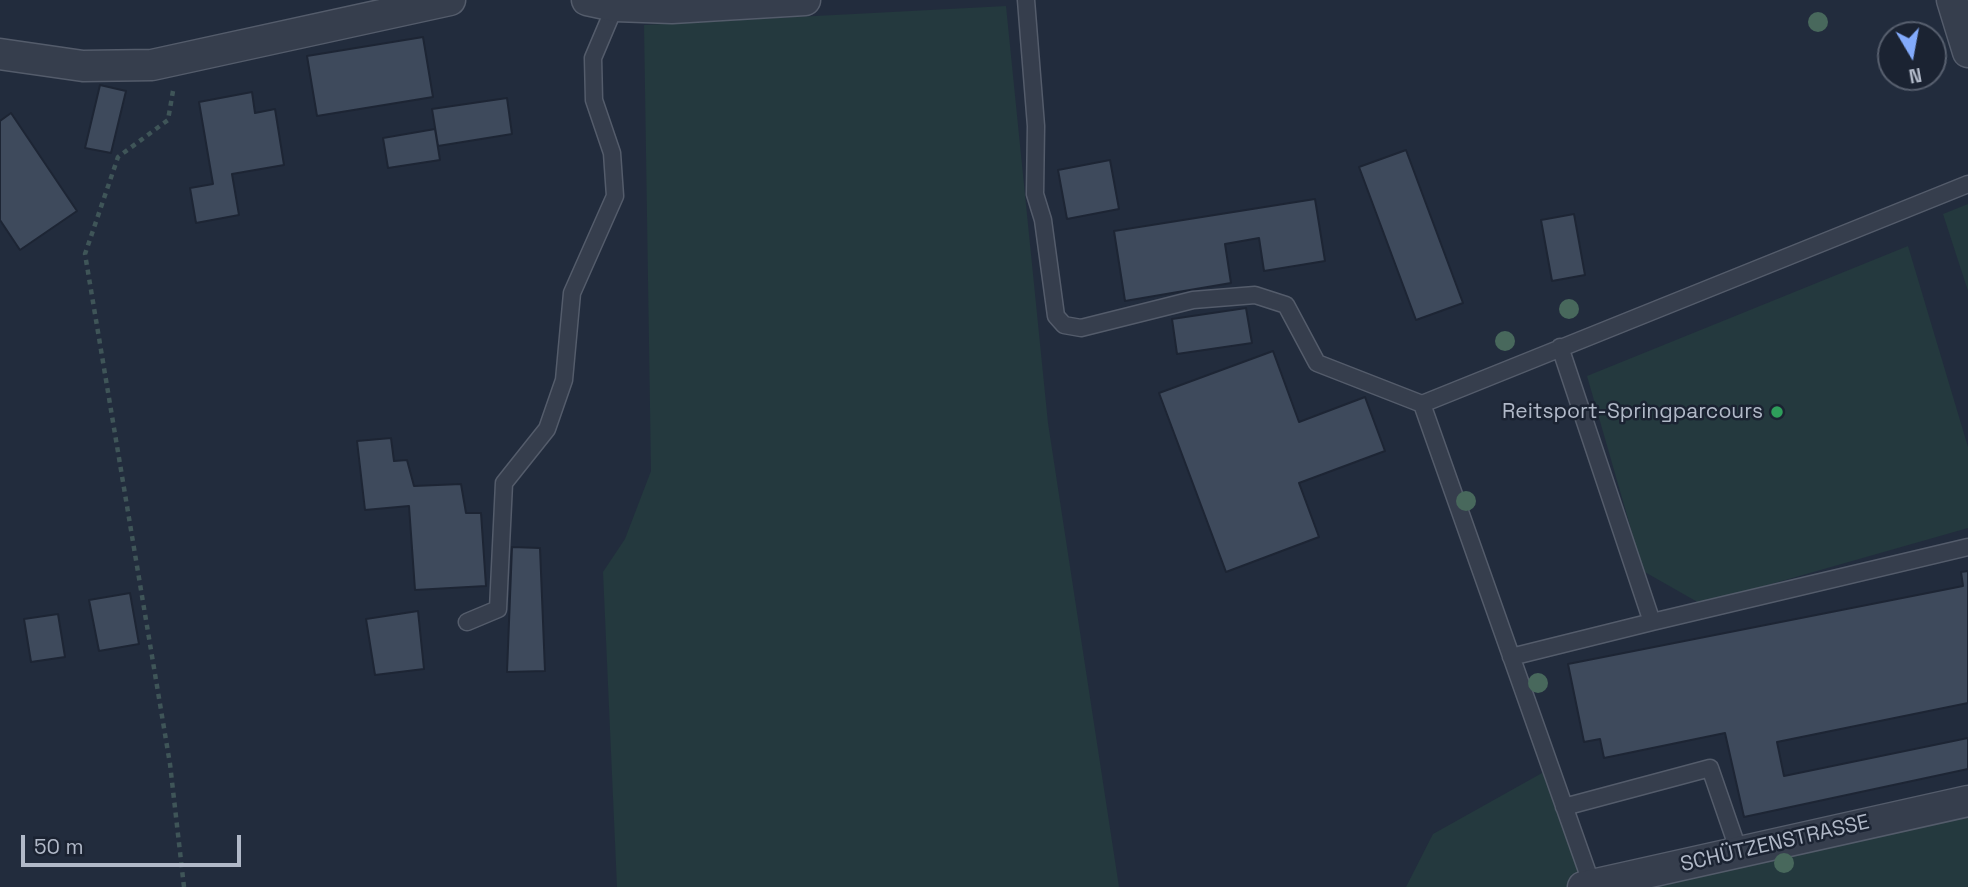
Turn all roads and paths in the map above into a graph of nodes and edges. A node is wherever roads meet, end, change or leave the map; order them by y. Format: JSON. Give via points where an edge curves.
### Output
{"nodes":[{"id":1,"x":450,"y":0,"type":"edge"},
{"id":2,"x":806,"y":0,"type":"edge"},
{"id":3,"x":1026,"y":0,"type":"edge"},
{"id":4,"x":601,"y":3,"type":"edge"},
{"id":5,"x":1959,"y":10,"type":"edge"},
{"id":6,"x":1968,"y":52,"type":"edge"},
{"id":7,"x":0,"y":54,"type":"edge"},
{"id":8,"x":172,"y":61,"type":"junction"},
{"id":9,"x":1968,"y":184,"type":"edge"},
{"id":10,"x":1560,"y":347,"type":"junction"},
{"id":11,"x":1422,"y":404,"type":"junction"},
{"id":12,"x":1968,"y":547,"type":"edge"},
{"id":13,"x":467,"y":622,"type":"dead end"},
{"id":14,"x":1652,"y":622,"type":"junction"},
{"id":15,"x":1511,"y":657,"type":"junction"},
{"id":16,"x":1968,"y":801,"type":"edge"},
{"id":17,"x":1564,"y":807,"type":"junction"},
{"id":18,"x":1739,"y":852,"type":"junction"},
{"id":19,"x":1587,"y":886,"type":"edge"},
{"id":20,"x":184,"y":887,"type":"edge"}],
"edges":[{"from":1,"to":8,"type":"street"},
{"from":2,"to":4,"type":"street","via":[[673,8]]},
{"from":3,"to":11,"type":"lane","via":[[1036,126],[1035,194],[1056,316],[1064,325],[1081,328],[1193,300],[1255,295],[1286,305],[1317,363]]},
{"from":4,"to":13,"type":"lane","via":[[593,58],[594,100],[611,153],[615,196],[572,293],[564,380],[547,429],[504,483],[498,609]]},
{"from":5,"to":6,"type":"street"},
{"from":7,"to":8,"type":"street","via":[[112,68]]},
{"from":8,"to":20,"type":"path","via":[[175,80],[168,120],[118,157],[85,254],[170,764]]},
{"from":9,"to":10,"type":"lane"},
{"from":10,"to":11,"type":"lane"},
{"from":10,"to":14,"type":"lane"},
{"from":11,"to":15,"type":"lane"},
{"from":12,"to":14,"type":"lane"},
{"from":14,"to":15,"type":"lane"},
{"from":15,"to":17,"type":"lane"},
{"from":16,"to":18,"type":"street","name":"SCHÜTZENSTRASSE"},
{"from":17,"to":18,"type":"lane","via":[[1710,768]]},
{"from":17,"to":19,"type":"lane"},
{"from":18,"to":19,"type":"street","name":"SCHÜTZENSTRASSE"}]}
